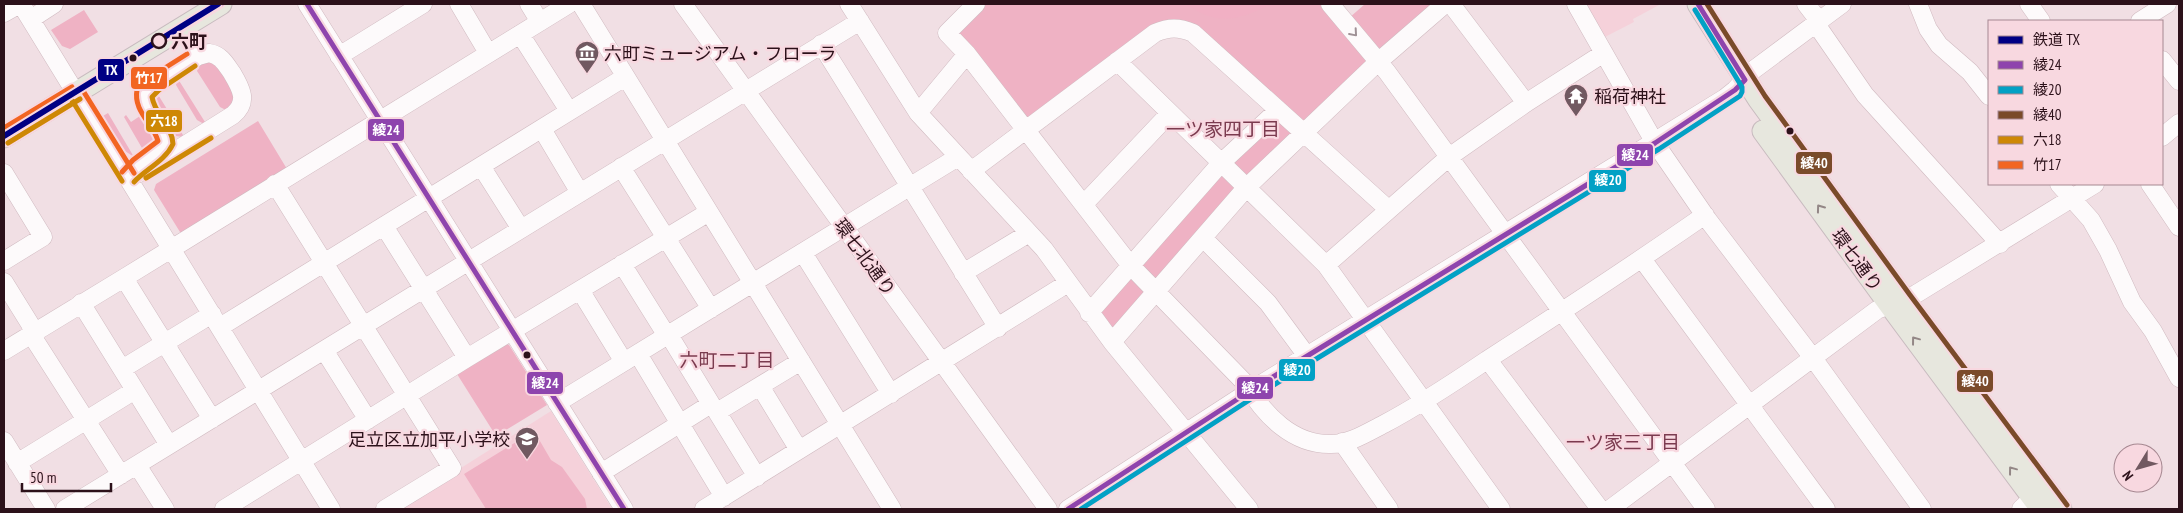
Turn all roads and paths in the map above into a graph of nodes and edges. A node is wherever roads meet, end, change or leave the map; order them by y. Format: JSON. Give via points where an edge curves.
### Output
{"nodes":[{"id":1,"x":20,"y":4,"type":"edge"},
{"id":2,"x":54,"y":4,"type":"edge"},
{"id":3,"x":221,"y":4,"type":"edge"},
{"id":4,"x":307,"y":4,"type":"edge"},
{"id":5,"x":423,"y":4,"type":"edge"},
{"id":6,"x":459,"y":4,"type":"edge"},
{"id":7,"x":528,"y":4,"type":"edge"},
{"id":8,"x":569,"y":4,"type":"edge"},
{"id":9,"x":581,"y":4,"type":"edge"},
{"id":10,"x":683,"y":4,"type":"edge"},
{"id":11,"x":976,"y":4,"type":"edge"},
{"id":12,"x":1330,"y":4,"type":"edge"},
{"id":13,"x":1445,"y":4,"type":"edge"},
{"id":14,"x":1451,"y":4,"type":"edge"},
{"id":15,"x":1576,"y":4,"type":"edge"},
{"id":16,"x":1683,"y":4,"type":"edge"},
{"id":17,"x":1698,"y":4,"type":"edge"},
{"id":18,"x":1806,"y":4,"type":"edge"},
{"id":19,"x":1842,"y":4,"type":"edge"},
{"id":20,"x":1918,"y":4,"type":"edge"},
{"id":21,"x":2029,"y":4,"type":"edge"},
{"id":22,"x":2138,"y":4,"type":"edge"},
{"id":23,"x":2167,"y":4,"type":"edge"},
{"id":24,"x":855,"y":9,"type":"edge"},
{"id":25,"x":4,"y":14,"type":"edge"},
{"id":26,"x":30,"y":19,"type":"junction"},
{"id":27,"x":2040,"y":20,"type":"edge"},
{"id":28,"x":2140,"y":20,"type":"edge"},
{"id":29,"x":2142,"y":20,"type":"edge"},
{"id":30,"x":540,"y":22,"type":"junction"},
{"id":31,"x":1818,"y":22,"type":"junction"},
{"id":32,"x":520,"y":34,"type":"junction"},
{"id":33,"x":821,"y":44,"type":"junction"},
{"id":34,"x":1604,"y":52,"type":"junction"},
{"id":35,"x":488,"y":53,"type":"junction"},
{"id":36,"x":967,"y":54,"type":"junction"},
{"id":37,"x":338,"y":56,"type":"junction"},
{"id":38,"x":1117,"y":61,"type":"junction"},
{"id":39,"x":2163,"y":61,"type":"edge"},
{"id":40,"x":1378,"y":62,"type":"junction"},
{"id":41,"x":624,"y":77,"type":"junction"},
{"id":42,"x":2179,"y":81,"type":"edge"},
{"id":43,"x":1740,"y":85,"type":"junction"},
{"id":44,"x":745,"y":90,"type":"junction"},
{"id":45,"x":76,"y":93,"type":"junction"},
{"id":46,"x":1988,"y":95,"type":"edge"},
{"id":47,"x":1526,"y":103,"type":"junction"},
{"id":48,"x":1278,"y":110,"type":"junction"},
{"id":49,"x":570,"y":111,"type":"junction"},
{"id":50,"x":918,"y":113,"type":"junction"},
{"id":51,"x":1170,"y":113,"type":"junction"},
{"id":52,"x":380,"y":120,"type":"junction"},
{"id":53,"x":2179,"y":123,"type":"edge"},
{"id":54,"x":542,"y":129,"type":"junction"},
{"id":55,"x":1027,"y":130,"type":"junction"},
{"id":56,"x":1304,"y":133,"type":"junction"},
{"id":57,"x":2163,"y":136,"type":"edge"},
{"id":58,"x":4,"y":137,"type":"edge"},
{"id":59,"x":664,"y":140,"type":"junction"},
{"id":60,"x":1655,"y":143,"type":"junction"},
{"id":61,"x":958,"y":157,"type":"junction"},
{"id":62,"x":1449,"y":157,"type":"junction"},
{"id":63,"x":1221,"y":163,"type":"junction"},
{"id":64,"x":481,"y":166,"type":"junction"},
{"id":65,"x":621,"y":167,"type":"junction"},
{"id":66,"x":971,"y":171,"type":"junction"},
{"id":67,"x":4,"y":173,"type":"edge"},
{"id":68,"x":128,"y":177,"type":"junction"},
{"id":69,"x":275,"y":184,"type":"junction"},
{"id":70,"x":2060,"y":185,"type":"edge"},
{"id":71,"x":2093,"y":185,"type":"edge"},
{"id":72,"x":2151,"y":185,"type":"edge"},
{"id":73,"x":909,"y":188,"type":"junction"},
{"id":74,"x":1246,"y":188,"type":"junction"},
{"id":75,"x":580,"y":193,"type":"junction"},
{"id":76,"x":2073,"y":198,"type":"junction"},
{"id":77,"x":428,"y":199,"type":"junction"},
{"id":78,"x":1084,"y":204,"type":"junction"},
{"id":79,"x":1388,"y":209,"type":"junction"},
{"id":80,"x":709,"y":212,"type":"junction"},
{"id":81,"x":1705,"y":214,"type":"junction"},
{"id":82,"x":384,"y":226,"type":"junction"},
{"id":83,"x":2179,"y":226,"type":"edge"},
{"id":84,"x":844,"y":228,"type":"junction"},
{"id":85,"x":521,"y":229,"type":"junction"},
{"id":86,"x":1029,"y":233,"type":"junction"},
{"id":87,"x":1506,"y":234,"type":"junction"},
{"id":88,"x":667,"y":237,"type":"junction"},
{"id":89,"x":1202,"y":238,"type":"junction"},
{"id":90,"x":2000,"y":244,"type":"junction"},
{"id":91,"x":171,"y":248,"type":"junction"},
{"id":92,"x":803,"y":253,"type":"junction"},
{"id":93,"x":1642,"y":259,"type":"junction"},
{"id":94,"x":4,"y":261,"type":"edge"},
{"id":95,"x":468,"y":261,"type":"junction"},
{"id":96,"x":325,"y":264,"type":"junction"},
{"id":97,"x":622,"y":264,"type":"junction"},
{"id":98,"x":1326,"y":265,"type":"junction"},
{"id":99,"x":1131,"y":266,"type":"junction"},
{"id":100,"x":963,"y":273,"type":"junction"},
{"id":101,"x":124,"y":278,"type":"junction"},
{"id":102,"x":4,"y":282,"type":"edge"},
{"id":103,"x":754,"y":283,"type":"junction"},
{"id":104,"x":1068,"y":283,"type":"junction"},
{"id":105,"x":424,"y":288,"type":"junction"},
{"id":106,"x":580,"y":290,"type":"junction"},
{"id":107,"x":1156,"y":292,"type":"junction"},
{"id":108,"x":1896,"y":302,"type":"junction"},
{"id":109,"x":81,"y":303,"type":"junction"},
{"id":110,"x":711,"y":309,"type":"junction"},
{"id":111,"x":1563,"y":312,"type":"junction"},
{"id":112,"x":1089,"y":313,"type":"junction"},
{"id":113,"x":1366,"y":320,"type":"junction"},
{"id":114,"x":216,"y":321,"type":"junction"},
{"id":115,"x":363,"y":326,"type":"junction"},
{"id":116,"x":998,"y":328,"type":"junction"},
{"id":117,"x":511,"y":331,"type":"junction"},
{"id":118,"x":33,"y":333,"type":"junction"},
{"id":119,"x":668,"y":335,"type":"junction"},
{"id":120,"x":1112,"y":342,"type":"junction"},
{"id":121,"x":166,"y":343,"type":"junction"},
{"id":122,"x":324,"y":350,"type":"junction"},
{"id":123,"x":4,"y":351,"type":"edge"},
{"id":124,"x":1307,"y":356,"type":"junction"},
{"id":125,"x":467,"y":358,"type":"junction"},
{"id":126,"x":631,"y":358,"type":"junction"},
{"id":127,"x":1812,"y":358,"type":"junction"},
{"id":128,"x":1488,"y":360,"type":"junction"},
{"id":129,"x":801,"y":361,"type":"junction"},
{"id":130,"x":942,"y":363,"type":"junction"},
{"id":131,"x":122,"y":369,"type":"junction"},
{"id":132,"x":2179,"y":378,"type":"edge"},
{"id":133,"x":760,"y":386,"type":"junction"},
{"id":134,"x":135,"y":390,"type":"junction"},
{"id":135,"x":258,"y":390,"type":"junction"},
{"id":136,"x":1250,"y":391,"type":"junction"},
{"id":137,"x":891,"y":394,"type":"junction"},
{"id":138,"x":407,"y":396,"type":"junction"},
{"id":139,"x":1425,"y":402,"type":"junction"},
{"id":140,"x":557,"y":403,"type":"junction"},
{"id":141,"x":1750,"y":405,"type":"junction"},
{"id":142,"x":714,"y":408,"type":"junction"},
{"id":143,"x":212,"y":419,"type":"junction"},
{"id":144,"x":86,"y":420,"type":"junction"},
{"id":145,"x":368,"y":420,"type":"junction"},
{"id":146,"x":680,"y":424,"type":"junction"},
{"id":147,"x":840,"y":425,"type":"junction"},
{"id":148,"x":1186,"y":432,"type":"junction"},
{"id":149,"x":4,"y":441,"type":"edge"},
{"id":150,"x":1342,"y":442,"type":"junction"},
{"id":151,"x":168,"y":445,"type":"junction"},
{"id":152,"x":799,"y":450,"type":"junction"},
{"id":153,"x":302,"y":461,"type":"junction"},
{"id":154,"x":1672,"y":462,"type":"junction"},
{"id":155,"x":17,"y":463,"type":"junction"},
{"id":156,"x":137,"y":465,"type":"junction"},
{"id":157,"x":600,"y":473,"type":"junction"},
{"id":158,"x":121,"y":475,"type":"junction"},
{"id":159,"x":757,"y":477,"type":"junction"},
{"id":160,"x":724,"y":497,"type":"junction"},
{"id":161,"x":2031,"y":505,"type":"edge"},
{"id":162,"x":232,"y":507,"type":"edge"},
{"id":163,"x":46,"y":509,"type":"edge"},
{"id":164,"x":65,"y":509,"type":"edge"},
{"id":165,"x":165,"y":509,"type":"edge"},
{"id":166,"x":331,"y":509,"type":"edge"},
{"id":167,"x":385,"y":509,"type":"edge"},
{"id":168,"x":624,"y":509,"type":"edge"},
{"id":169,"x":704,"y":509,"type":"edge"},
{"id":170,"x":892,"y":509,"type":"edge"},
{"id":171,"x":1048,"y":509,"type":"edge"},
{"id":172,"x":1068,"y":509,"type":"edge"},
{"id":173,"x":1249,"y":509,"type":"edge"},
{"id":174,"x":1389,"y":509,"type":"edge"},
{"id":175,"x":1501,"y":509,"type":"edge"},
{"id":176,"x":1600,"y":509,"type":"edge"},
{"id":177,"x":1610,"y":509,"type":"edge"},
{"id":178,"x":1706,"y":509,"type":"edge"},
{"id":179,"x":1826,"y":509,"type":"edge"},
{"id":180,"x":1922,"y":509,"type":"edge"},
{"id":181,"x":2061,"y":509,"type":"edge"}],
"edges":[{"from":1,"to":25,"type":"street"},
{"from":1,"to":26,"type":"street"},
{"from":2,"to":26,"type":"street"},
{"from":3,"to":45,"type":"main road"},
{"from":4,"to":37,"type":"street"},
{"from":5,"to":37,"type":"street"},
{"from":6,"to":35,"type":"street"},
{"from":7,"to":30,"type":"street"},
{"from":8,"to":30,"type":"street"},
{"from":9,"to":41,"type":"street"},
{"from":10,"to":44,"type":"street","name":"環七北通り"},
{"from":11,"to":36,"type":"street","via":[[947,33]]},
{"from":12,"to":40,"type":"street","one_way":true},
{"from":13,"to":40,"type":"street"},
{"from":14,"to":47,"type":"street"},
{"from":15,"to":34,"type":"street"},
{"from":16,"to":43,"type":"main road","name":"環七通り"},
{"from":17,"to":43,"type":"main road","name":"環七通り"},
{"from":18,"to":31,"type":"street"},
{"from":19,"to":31,"type":"street"},
{"from":20,"to":46,"type":"street","via":[[1939,46],[1970,72]]},
{"from":21,"to":27,"type":"street"},
{"from":22,"to":28,"type":"street"},
{"from":23,"to":29,"type":"street"},
{"from":24,"to":33,"type":"street"},
{"from":24,"to":50,"type":"street"},
{"from":26,"to":45,"type":"street"},
{"from":30,"to":32,"type":"street"},
{"from":31,"to":43,"type":"street","via":[[1752,71]]},
{"from":31,"to":90,"type":"street","via":[[1865,95]]},
{"from":32,"to":35,"type":"street"},
{"from":32,"to":49,"type":"street"},
{"from":33,"to":44,"type":"street"},
{"from":33,"to":73,"type":"street"},
{"from":34,"to":47,"type":"street"},
{"from":34,"to":60,"type":"street"},
{"from":35,"to":52,"type":"street"},
{"from":36,"to":50,"type":"street"},
{"from":36,"to":55,"type":"street"},
{"from":37,"to":52,"type":"street"},
{"from":38,"to":48,"type":"street","via":[[1155,33],[1166,28],[1182,28],[1193,33]]},
{"from":38,"to":51,"type":"street"},
{"from":38,"to":55,"type":"street"},
{"from":39,"to":42,"type":"street"},
{"from":40,"to":56,"type":"street"},
{"from":40,"to":62,"type":"street"},
{"from":41,"to":49,"type":"street"},
{"from":41,"to":59,"type":"street"},
{"from":43,"to":60,"type":"street"},
{"from":43,"to":108,"type":"main road","name":"環七通り"},
{"from":44,"to":59,"type":"street"},
{"from":44,"to":84,"type":"street","name":"環七北通り"},
{"from":45,"to":58,"type":"main road"},
{"from":45,"to":68,"type":"street"},
{"from":47,"to":62,"type":"street"},
{"from":48,"to":56,"type":"street"},
{"from":48,"to":63,"type":"street"},
{"from":49,"to":54,"type":"street"},
{"from":50,"to":61,"type":"street"},
{"from":51,"to":63,"type":"street"},
{"from":51,"to":78,"type":"street"},
{"from":52,"to":69,"type":"street"},
{"from":52,"to":77,"type":"street"},
{"from":53,"to":57,"type":"street"},
{"from":54,"to":64,"type":"street"},
{"from":54,"to":75,"type":"street"},
{"from":55,"to":66,"type":"street"},
{"from":55,"to":78,"type":"street"},
{"from":56,"to":74,"type":"street"},
{"from":56,"to":79,"type":"street"},
{"from":59,"to":65,"type":"street"},
{"from":59,"to":80,"type":"street"},
{"from":60,"to":81,"type":"street"},
{"from":60,"to":87,"type":"street"},
{"from":61,"to":66,"type":"street"},
{"from":61,"to":73,"type":"street"},
{"from":62,"to":79,"type":"street"},
{"from":62,"to":87,"type":"street"},
{"from":63,"to":74,"type":"street"},
{"from":63,"to":99,"type":"street"},
{"from":64,"to":77,"type":"street"},
{"from":64,"to":85,"type":"street"},
{"from":65,"to":75,"type":"street"},
{"from":65,"to":88,"type":"street"},
{"from":66,"to":86,"type":"street"},
{"from":67,"to":94,"type":"street","via":[[43,237]]},
{"from":68,"to":68,"type":"street","via":[[166,143],[164,133],[144,99],[147,90],[198,56],[219,56],[242,91],[243,102],[237,112],[142,172]]},
{"from":68,"to":91,"type":"street"},
{"from":69,"to":91,"type":"street"},
{"from":69,"to":96,"type":"street"},
{"from":70,"to":76,"type":"street"},
{"from":71,"to":76,"type":"street"},
{"from":72,"to":83,"type":"street"},
{"from":73,"to":84,"type":"street"},
{"from":73,"to":100,"type":"street"},
{"from":74,"to":89,"type":"street"},
{"from":74,"to":98,"type":"street"},
{"from":75,"to":85,"type":"street"},
{"from":76,"to":90,"type":"street"},
{"from":76,"to":132,"type":"street","via":[[2101,236],[2132,302],[2153,331]]},
{"from":77,"to":82,"type":"street"},
{"from":77,"to":95,"type":"street"},
{"from":78,"to":99,"type":"street"},
{"from":79,"to":98,"type":"street"},
{"from":80,"to":88,"type":"street"},
{"from":80,"to":103,"type":"street"},
{"from":81,"to":93,"type":"street"},
{"from":81,"to":127,"type":"street"},
{"from":82,"to":96,"type":"street"},
{"from":82,"to":105,"type":"street"},
{"from":84,"to":92,"type":"street"},
{"from":84,"to":130,"type":"street","name":"環七北通り"},
{"from":85,"to":95,"type":"street"},
{"from":86,"to":100,"type":"street"},
{"from":86,"to":104,"type":"street"},
{"from":87,"to":111,"type":"street"},
{"from":87,"to":113,"type":"street"},
{"from":88,"to":97,"type":"street"},
{"from":88,"to":110,"type":"street"},
{"from":89,"to":107,"type":"street"},
{"from":89,"to":124,"type":"street","via":[[1268,303]]},
{"from":90,"to":108,"type":"street"},
{"from":91,"to":101,"type":"street"},
{"from":91,"to":114,"type":"street"},
{"from":92,"to":103,"type":"street"},
{"from":92,"to":137,"type":"street"},
{"from":93,"to":111,"type":"street"},
{"from":93,"to":141,"type":"street"},
{"from":95,"to":105,"type":"street"},
{"from":95,"to":117,"type":"street"},
{"from":96,"to":114,"type":"street"},
{"from":96,"to":115,"type":"street"},
{"from":97,"to":106,"type":"street"},
{"from":97,"to":119,"type":"street"},
{"from":98,"to":113,"type":"street"},
{"from":99,"to":107,"type":"street"},
{"from":99,"to":112,"type":"street"},
{"from":100,"to":116,"type":"street"},
{"from":101,"to":109,"type":"street"},
{"from":101,"to":121,"type":"street"},
{"from":102,"to":118,"type":"street"},
{"from":103,"to":110,"type":"street"},
{"from":103,"to":129,"type":"street"},
{"from":104,"to":112,"type":"street"},
{"from":104,"to":116,"type":"street"},
{"from":105,"to":115,"type":"street"},
{"from":105,"to":125,"type":"street"},
{"from":106,"to":117,"type":"street"},
{"from":106,"to":126,"type":"street"},
{"from":107,"to":120,"type":"street"},
{"from":107,"to":136,"type":"street"},
{"from":108,"to":127,"type":"street","via":[[1877,310]]},
{"from":161,"to":108,"type":"main road","name":"環七通り","one_way":true},
{"from":108,"to":181,"type":"main road","name":"環七通り"},
{"from":109,"to":118,"type":"street"},
{"from":109,"to":131,"type":"street"},
{"from":110,"to":119,"type":"street"},
{"from":111,"to":128,"type":"street"},
{"from":111,"to":154,"type":"street"},
{"from":112,"to":120,"type":"street"},
{"from":113,"to":124,"type":"street"},
{"from":113,"to":139,"type":"street"},
{"from":114,"to":121,"type":"street"},
{"from":114,"to":135,"type":"street"},
{"from":115,"to":122,"type":"street"},
{"from":115,"to":138,"type":"street"},
{"from":116,"to":130,"type":"street"},
{"from":117,"to":125,"type":"street"},
{"from":117,"to":140,"type":"street"},
{"from":118,"to":123,"type":"street"},
{"from":118,"to":144,"type":"street"},
{"from":119,"to":126,"type":"street"},
{"from":119,"to":142,"type":"street"},
{"from":120,"to":148,"type":"street"},
{"from":121,"to":131,"type":"street"},
{"from":121,"to":143,"type":"street"},
{"from":122,"to":135,"type":"street"},
{"from":122,"to":145,"type":"street"},
{"from":124,"to":136,"type":"street"},
{"from":125,"to":138,"type":"street"},
{"from":126,"to":140,"type":"street"},
{"from":126,"to":146,"type":"street"},
{"from":127,"to":141,"type":"street"},
{"from":127,"to":180,"type":"street"},
{"from":128,"to":139,"type":"street"},
{"from":128,"to":176,"type":"street"},
{"from":129,"to":133,"type":"street"},
{"from":129,"to":147,"type":"street"},
{"from":130,"to":137,"type":"street"},
{"from":130,"to":171,"type":"street","name":"環七北通り"},
{"from":131,"to":134,"type":"street"},
{"from":133,"to":142,"type":"street"},
{"from":133,"to":152,"type":"street"},
{"from":134,"to":144,"type":"street"},
{"from":134,"to":151,"type":"street"},
{"from":135,"to":143,"type":"street"},
{"from":135,"to":153,"type":"street"},
{"from":136,"to":148,"type":"street"},
{"from":136,"to":150,"type":"street","via":[[1284,429],[1296,437],[1309,443]]},
{"from":137,"to":147,"type":"street"},
{"from":138,"to":145,"type":"street"},
{"from":138,"to":167,"type":"street","via":[[452,468]]},
{"from":139,"to":150,"type":"street","via":[[1359,437]]},
{"from":139,"to":175,"type":"street"},
{"from":140,"to":157,"type":"street"},
{"from":141,"to":154,"type":"street"},
{"from":141,"to":179,"type":"street"},
{"from":142,"to":146,"type":"street"},
{"from":142,"to":159,"type":"street"},
{"from":143,"to":151,"type":"street"},
{"from":144,"to":155,"type":"street"},
{"from":144,"to":158,"type":"street"},
{"from":145,"to":153,"type":"street"},
{"from":146,"to":157,"type":"street"},
{"from":146,"to":160,"type":"street"},
{"from":147,"to":152,"type":"street"},
{"from":147,"to":170,"type":"street"},
{"from":148,"to":172,"type":"street"},
{"from":148,"to":173,"type":"street"},
{"from":149,"to":155,"type":"street"},
{"from":150,"to":174,"type":"street"},
{"from":151,"to":156,"type":"street"},
{"from":152,"to":159,"type":"street"},
{"from":153,"to":162,"type":"street"},
{"from":153,"to":166,"type":"street"},
{"from":154,"to":177,"type":"street"},
{"from":154,"to":178,"type":"street"},
{"from":155,"to":163,"type":"street"},
{"from":156,"to":158,"type":"street"},
{"from":156,"to":165,"type":"street"},
{"from":157,"to":168,"type":"street"},
{"from":158,"to":164,"type":"street"},
{"from":159,"to":160,"type":"street"},
{"from":160,"to":169,"type":"street"}]}
